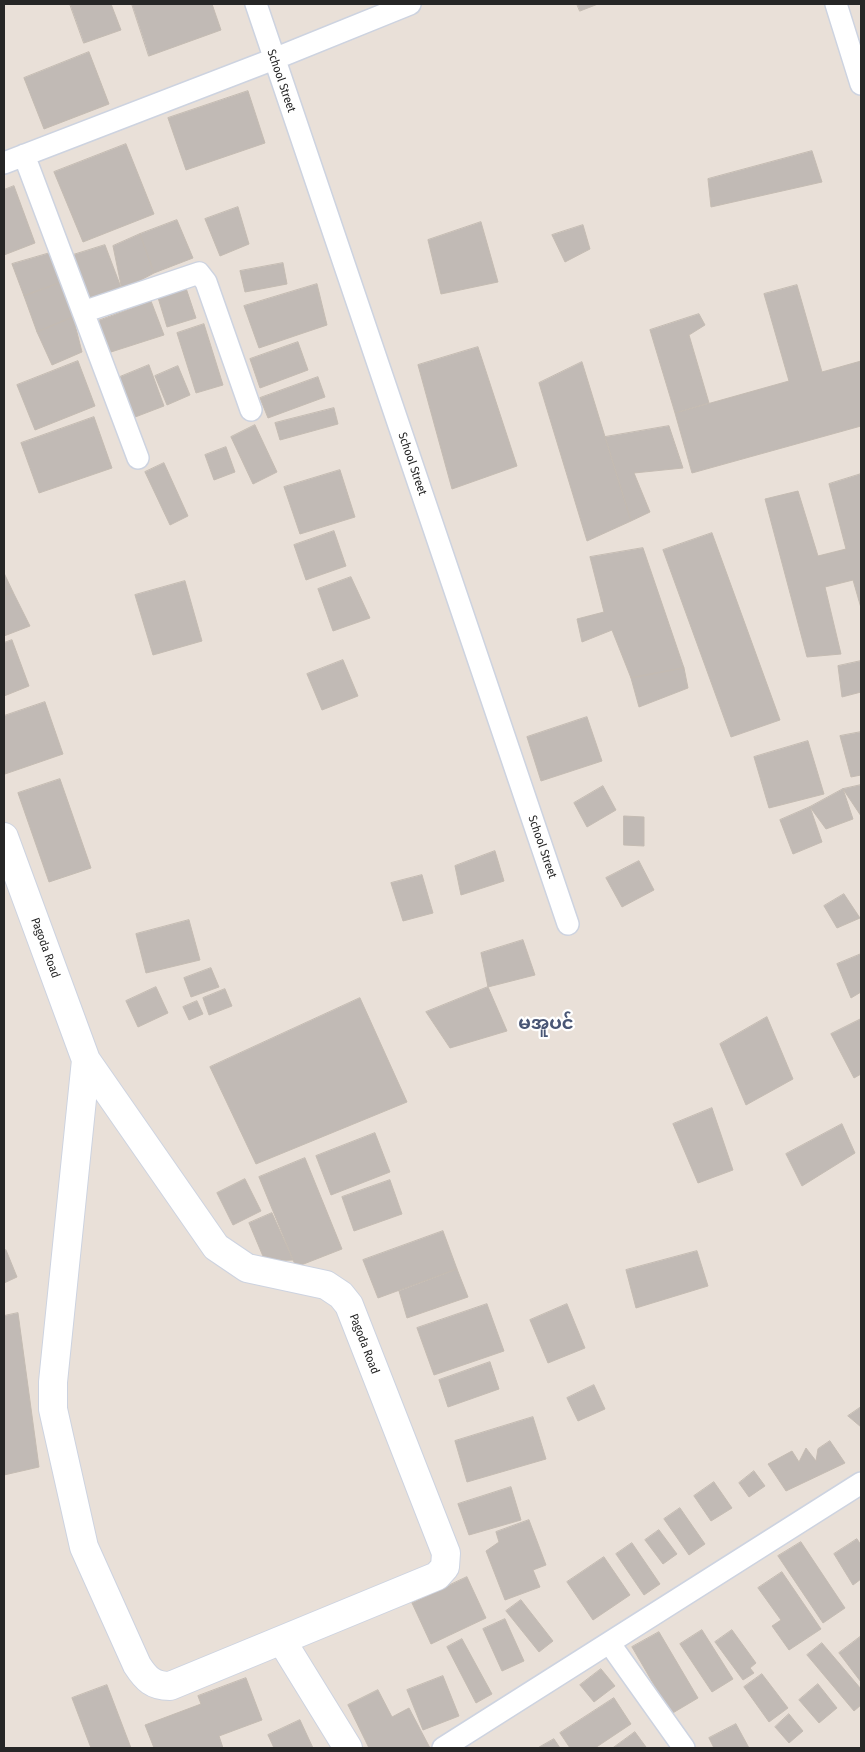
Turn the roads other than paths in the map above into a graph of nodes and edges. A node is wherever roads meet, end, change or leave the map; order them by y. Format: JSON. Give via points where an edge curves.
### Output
{"nodes":[{"id":1,"x":256,"y":4,"type":"edge"},
{"id":2,"x":410,"y":4,"type":"edge"},
{"id":3,"x":836,"y":4,"type":"edge"},
{"id":4,"x":274,"y":59,"type":"junction"},
{"id":5,"x":861,"y":84,"type":"edge"},
{"id":6,"x":24,"y":155,"type":"junction"},
{"id":7,"x":4,"y":163,"type":"edge"},
{"id":8,"x":83,"y":312,"type":"junction"},
{"id":9,"x":251,"y":410,"type":"dead end"},
{"id":10,"x":138,"y":458,"type":"dead end"},
{"id":11,"x":4,"y":837,"type":"edge"},
{"id":12,"x":568,"y":924,"type":"dead end"},
{"id":13,"x":86,"y":1060,"type":"junction"},
{"id":14,"x":861,"y":1484,"type":"edge"},
{"id":15,"x":282,"y":1640,"type":"junction"},
{"id":16,"x":610,"y":1644,"type":"junction"},
{"id":17,"x":348,"y":1748,"type":"edge"},
{"id":18,"x":443,"y":1748,"type":"edge"},
{"id":19,"x":684,"y":1748,"type":"edge"}],
"edges":[{"from":1,"to":4,"type":"street","name":"School Street"},
{"from":2,"to":4,"type":"street"},
{"from":3,"to":5,"type":"street"},
{"from":4,"to":6,"type":"street"},
{"from":4,"to":12,"type":"street","name":"School Street"},
{"from":6,"to":7,"type":"street"},
{"from":6,"to":8,"type":"street"},
{"from":8,"to":9,"type":"street","via":[[199,273],[206,282]]},
{"from":8,"to":10,"type":"street"},
{"from":11,"to":13,"type":"main road","name":"Pagoda Road"},
{"from":13,"to":15,"type":"main road","name":"Pagoda Road","via":[[52,1392],[84,1547],[138,1665],[150,1682],[170,1686]]},
{"from":13,"to":15,"type":"main road","name":"Pagoda Road","via":[[216,1248],[247,1268],[326,1285],[349,1305],[446,1553],[445,1567],[437,1576]]},
{"from":14,"to":16,"type":"street"},
{"from":15,"to":17,"type":"main road"},
{"from":16,"to":18,"type":"street"},
{"from":16,"to":19,"type":"street"}]}
